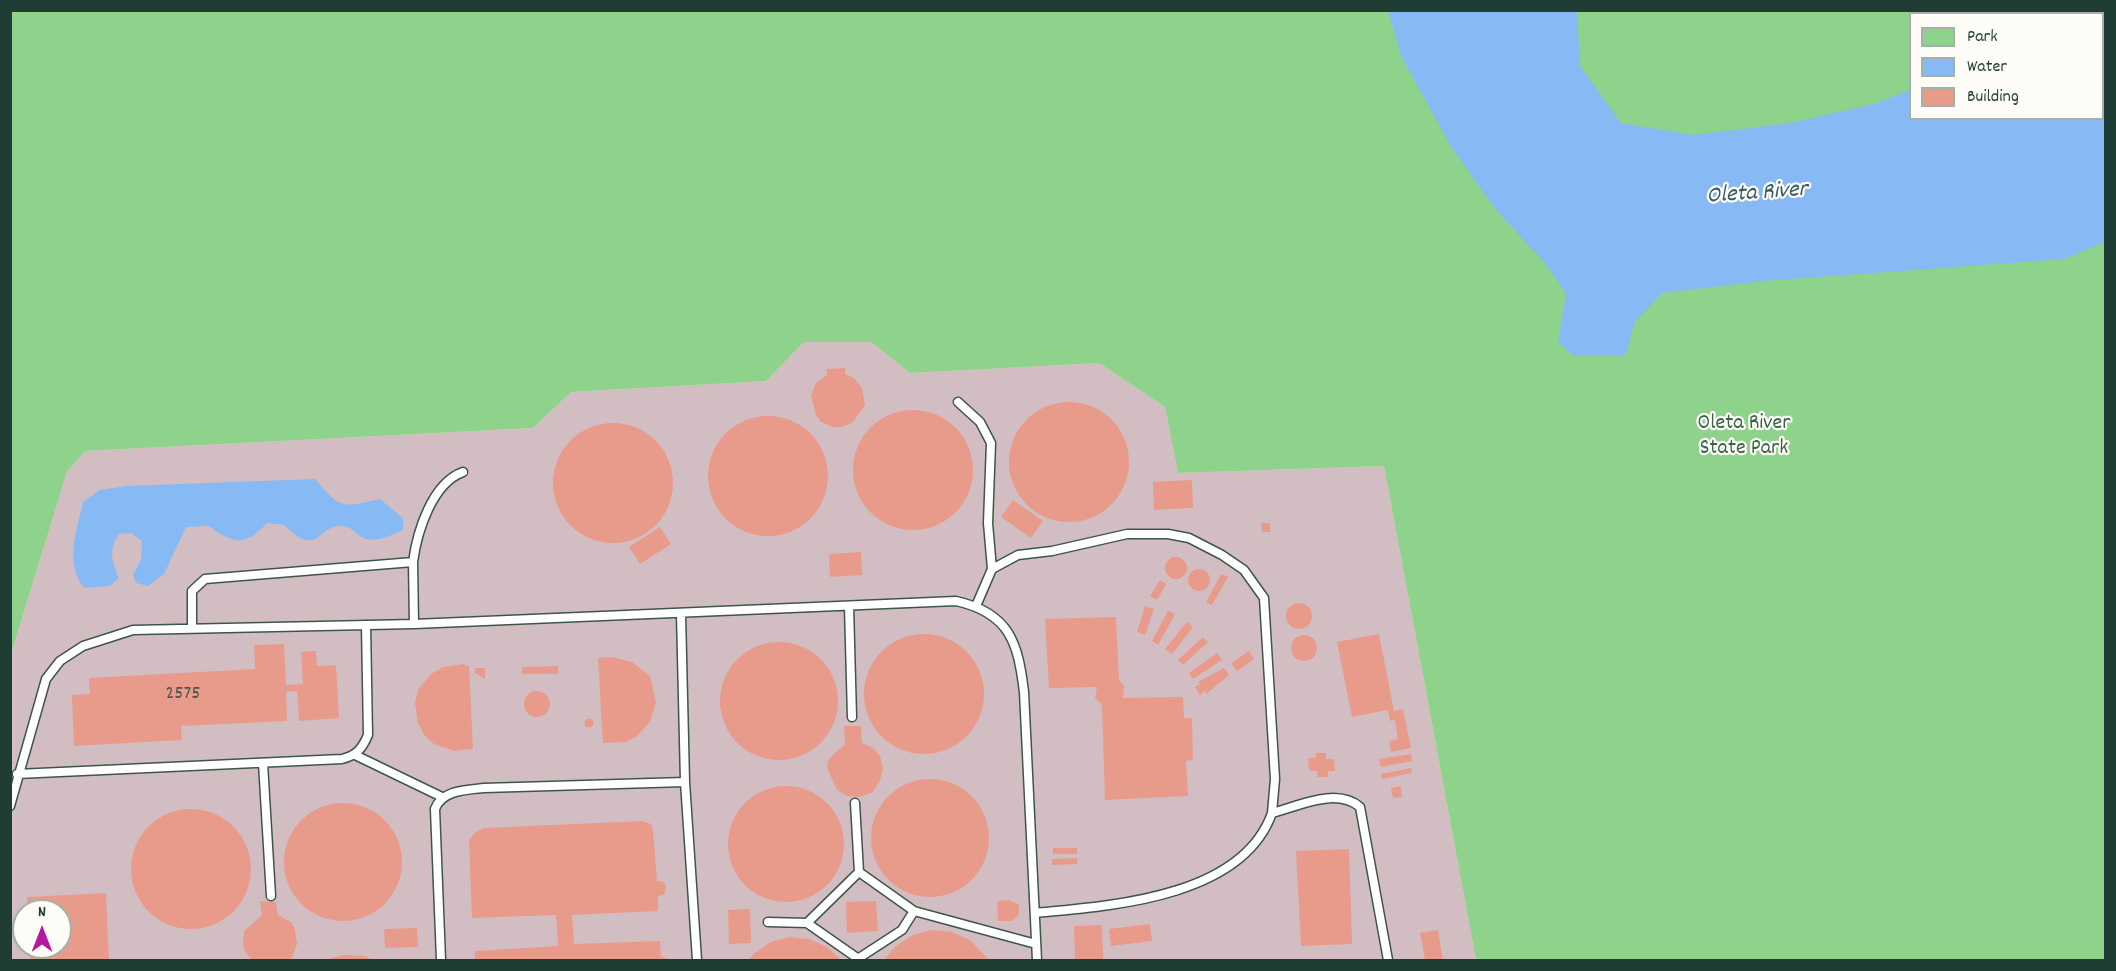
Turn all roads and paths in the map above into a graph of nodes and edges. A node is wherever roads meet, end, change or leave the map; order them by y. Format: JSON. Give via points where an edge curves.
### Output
{"nodes":[{"id":1,"x":958,"y":402,"type":"dead end"},
{"id":2,"x":463,"y":472,"type":"dead end"},
{"id":3,"x":413,"y":562,"type":"junction"},
{"id":4,"x":992,"y":569,"type":"junction"},
{"id":5,"x":849,"y":606,"type":"junction"},
{"id":6,"x":976,"y":606,"type":"junction"},
{"id":7,"x":681,"y":614,"type":"junction"},
{"id":8,"x":414,"y":624,"type":"junction"},
{"id":9,"x":366,"y":625,"type":"junction"},
{"id":10,"x":192,"y":628,"type":"junction"},
{"id":11,"x":852,"y":717,"type":"dead end"},
{"id":12,"x":355,"y":755,"type":"junction"},
{"id":13,"x":263,"y":763,"type":"junction"},
{"id":14,"x":18,"y":774,"type":"junction"},
{"id":15,"x":685,"y":782,"type":"junction"},
{"id":16,"x":442,"y":797,"type":"junction"},
{"id":17,"x":855,"y":803,"type":"dead end"},
{"id":18,"x":10,"y":806,"type":"edge"},
{"id":19,"x":1272,"y":813,"type":"junction"},
{"id":20,"x":859,"y":872,"type":"junction"},
{"id":21,"x":271,"y":896,"type":"dead end"},
{"id":22,"x":914,"y":911,"type":"junction"},
{"id":23,"x":1035,"y":914,"type":"junction"},
{"id":24,"x":768,"y":922,"type":"dead end"},
{"id":25,"x":807,"y":923,"type":"junction"},
{"id":26,"x":1036,"y":944,"type":"junction"},
{"id":27,"x":859,"y":959,"type":"edge"},
{"id":28,"x":441,"y":960,"type":"edge"},
{"id":29,"x":697,"y":960,"type":"edge"},
{"id":30,"x":1037,"y":960,"type":"edge"},
{"id":31,"x":1388,"y":960,"type":"edge"}],
"edges":[{"from":1,"to":4,"type":"lane","via":[[980,422],[991,443],[988,523]]},
{"from":2,"to":3,"type":"lane","via":[[455,475],[434,500],[416,542]]},
{"from":3,"to":8,"type":"lane"},
{"from":3,"to":10,"type":"lane","via":[[205,579],[192,591]]},
{"from":4,"to":6,"type":"lane"},
{"from":4,"to":19,"type":"lane","via":[[1018,555],[1127,534],[1168,534],[1190,538],[1244,570],[1264,598],[1275,779]]},
{"from":5,"to":6,"type":"lane","via":[[945,601]]},
{"from":5,"to":7,"type":"lane"},
{"from":5,"to":11,"type":"lane"},
{"from":6,"to":23,"type":"lane","via":[[998,620],[1014,639],[1020,661]]},
{"from":7,"to":8,"type":"lane"},
{"from":7,"to":15,"type":"lane"},
{"from":8,"to":9,"type":"lane"},
{"from":9,"to":10,"type":"lane"},
{"from":9,"to":12,"type":"lane","via":[[368,735]]},
{"from":10,"to":14,"type":"lane","via":[[133,630],[83,646],[60,661],[46,679]]},
{"from":12,"to":13,"type":"lane"},
{"from":12,"to":16,"type":"lane"},
{"from":13,"to":14,"type":"lane"},
{"from":13,"to":21,"type":"lane"},
{"from":14,"to":18,"type":"lane"},
{"from":15,"to":16,"type":"lane","via":[[484,788]]},
{"from":15,"to":29,"type":"lane"},
{"from":16,"to":28,"type":"lane","via":[[435,810]]},
{"from":17,"to":20,"type":"lane"},
{"from":19,"to":23,"type":"lane","via":[[1266,829],[1242,855],[1190,886],[1139,901]]},
{"from":19,"to":31,"type":"lane","via":[[1333,797],[1360,807]]},
{"from":20,"to":22,"type":"lane"},
{"from":20,"to":25,"type":"lane"},
{"from":22,"to":26,"type":"lane"},
{"from":22,"to":27,"type":"lane","via":[[902,930]]},
{"from":23,"to":26,"type":"lane"},
{"from":24,"to":25,"type":"lane"},
{"from":25,"to":27,"type":"lane"},
{"from":26,"to":30,"type":"lane"}]}
